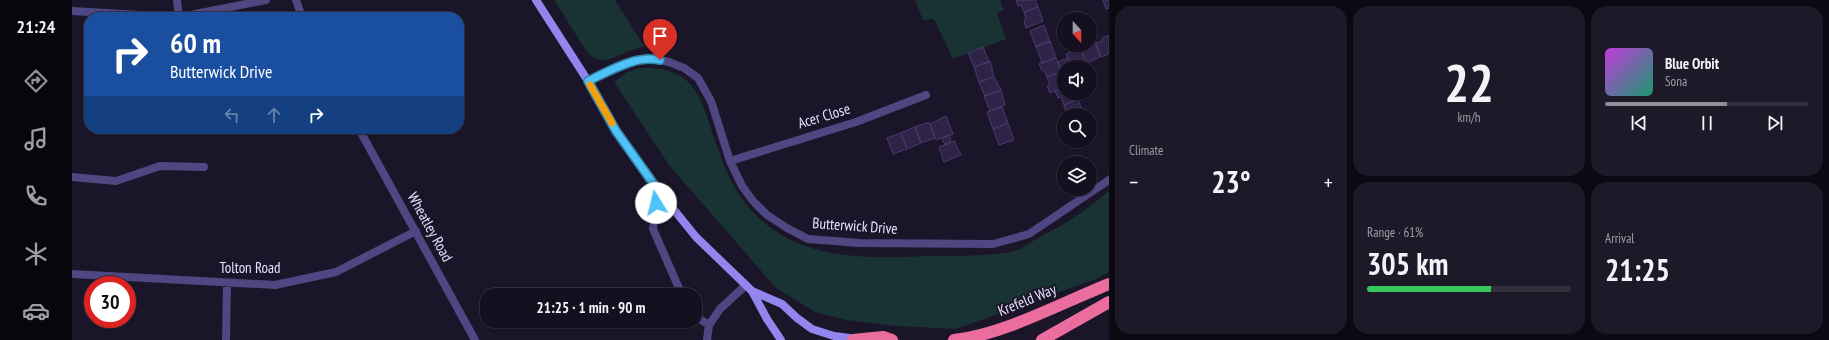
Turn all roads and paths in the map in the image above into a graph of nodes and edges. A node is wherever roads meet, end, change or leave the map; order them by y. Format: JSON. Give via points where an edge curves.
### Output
{"nodes":[{"id":1,"x":177,"y":0,"type":"edge"},
{"id":2,"x":266,"y":0,"type":"edge"},
{"id":3,"x":296,"y":0,"type":"edge"},
{"id":4,"x":536,"y":0,"type":"edge"},
{"id":5,"x":72,"y":11,"type":"edge"},
{"id":6,"x":90,"y":12,"type":"edge"},
{"id":7,"x":178,"y":12,"type":"edge"},
{"id":8,"x":204,"y":12,"type":"edge"},
{"id":9,"x":300,"y":12,"type":"edge"},
{"id":10,"x":72,"y":17,"type":"edge"},
{"id":11,"x":588,"y":81,"type":"junction"},
{"id":12,"x":926,"y":95,"type":"dead end"},
{"id":13,"x":362,"y":134,"type":"edge"},
{"id":14,"x":730,"y":161,"type":"junction"},
{"id":15,"x":204,"y":167,"type":"dead end"},
{"id":16,"x":72,"y":177,"type":"edge"},
{"id":17,"x":1109,"y":180,"type":"edge"},
{"id":18,"x":658,"y":190,"type":"junction"},
{"id":19,"x":416,"y":231,"type":"junction"},
{"id":20,"x":72,"y":274,"type":"edge"},
{"id":21,"x":227,"y":282,"type":"junction"},
{"id":22,"x":1109,"y":284,"type":"edge"},
{"id":23,"x":679,"y":288,"type":"edge"},
{"id":24,"x":749,"y":288,"type":"junction"},
{"id":25,"x":1109,"y":302,"type":"edge"},
{"id":26,"x":702,"y":320,"type":"edge"},
{"id":27,"x":709,"y":325,"type":"junction"},
{"id":28,"x":855,"y":339,"type":"edge"},
{"id":29,"x":226,"y":340,"type":"edge"},
{"id":30,"x":475,"y":340,"type":"edge"},
{"id":31,"x":707,"y":340,"type":"edge"},
{"id":32,"x":781,"y":340,"type":"edge"},
{"id":33,"x":892,"y":340,"type":"edge"},
{"id":34,"x":954,"y":340,"type":"edge"},
{"id":35,"x":1042,"y":340,"type":"edge"}],
"edges":[{"from":1,"to":7,"type":"street"},
{"from":2,"to":8,"type":"street"},
{"from":3,"to":9,"type":"street"},
{"from":4,"to":11,"type":"street"},
{"from":5,"to":6,"type":"street"},
{"from":5,"to":10,"type":"street"},
{"from":11,"to":14,"type":"street","name":"Butterwick Drive","via":[[635,60],[651,58],[684,68],[698,78],[711,101]]},
{"from":11,"to":18,"type":"street","via":[[616,131]]},
{"from":12,"to":14,"type":"street","name":"Acer Close","via":[[856,122]]},
{"from":13,"to":19,"type":"street","name":"Wheatley Road"},
{"from":14,"to":17,"type":"street","name":"Butterwick Drive","via":[[742,186],[753,201],[767,215],[787,228],[808,239],[859,243],[993,244],[1029,234]]},
{"from":15,"to":16,"type":"street","via":[[160,166],[116,181]]},
{"from":18,"to":23,"type":"street","via":[[653,229]]},
{"from":18,"to":24,"type":"street","via":[[696,237]]},
{"from":19,"to":21,"type":"street","name":"Tolton Road","via":[[336,272],[275,285]]},
{"from":19,"to":30,"type":"street","name":"Wheatley Road"},
{"from":20,"to":21,"type":"street","name":"Tolton Road"},
{"from":21,"to":29,"type":"street"},
{"from":22,"to":34,"type":"highway","name":"Krefeld Way","via":[[1010,326]]},
{"from":24,"to":27,"type":"street","via":[[720,309]]},
{"from":24,"to":28,"type":"street","via":[[782,304],[812,329]]},
{"from":24,"to":32,"type":"street"},
{"from":25,"to":35,"type":"highway"},
{"from":26,"to":27,"type":"street"},
{"from":27,"to":31,"type":"street"},
{"from":28,"to":33,"type":"highway","via":[[883,337]]}]}
